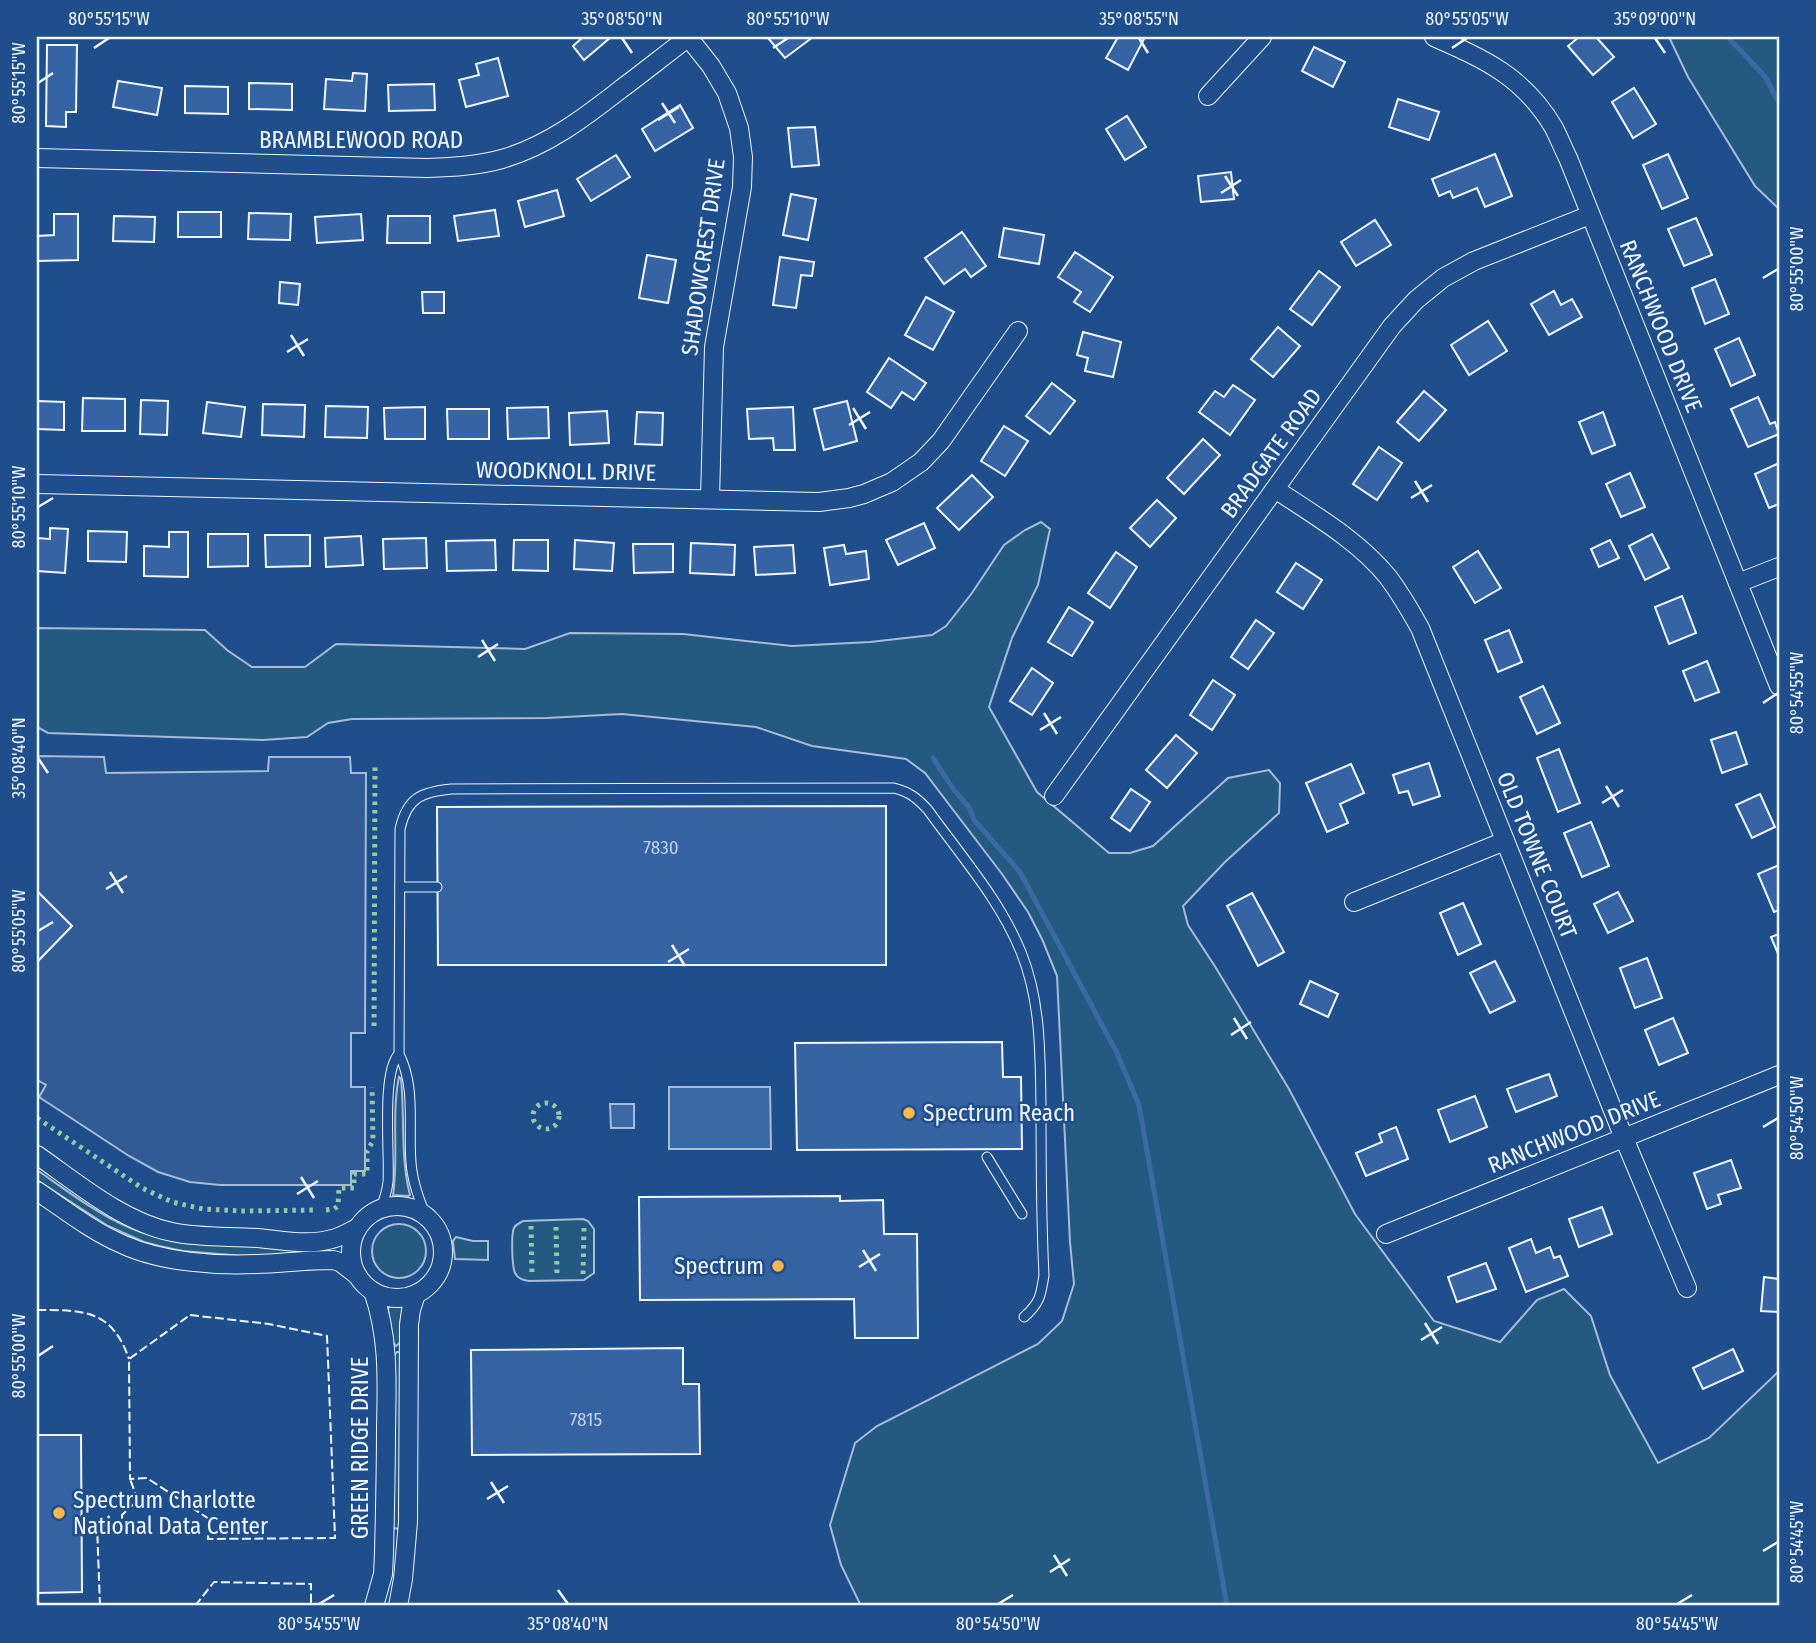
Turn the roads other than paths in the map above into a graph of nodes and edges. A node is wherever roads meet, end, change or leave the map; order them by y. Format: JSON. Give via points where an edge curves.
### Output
{"nodes":[{"id":1,"x":688,"y":37,"type":"edge"},
{"id":2,"x":1262,"y":37,"type":"edge"},
{"id":3,"x":1434,"y":37,"type":"edge"},
{"id":4,"x":1208,"y":96,"type":"dead end"},
{"id":5,"x":37,"y":158,"type":"edge"},
{"id":6,"x":1590,"y":215,"type":"junction"},
{"id":7,"x":1017,"y":331,"type":"dead end"},
{"id":8,"x":37,"y":484,"type":"edge"},
{"id":9,"x":1275,"y":489,"type":"junction"},
{"id":10,"x":710,"y":499,"type":"junction"},
{"id":11,"x":1779,"y":567,"type":"edge"},
{"id":12,"x":1738,"y":583,"type":"junction"},
{"id":13,"x":1779,"y":686,"type":"edge"},
{"id":14,"x":1054,"y":796,"type":"dead end"},
{"id":15,"x":1505,"y":841,"type":"junction"},
{"id":16,"x":400,"y":887,"type":"junction"},
{"id":17,"x":438,"y":887,"type":"dead end"},
{"id":18,"x":1354,"y":902,"type":"dead end"},
{"id":19,"x":399,"y":1054,"type":"junction"},
{"id":20,"x":1779,"y":1075,"type":"edge"},
{"id":21,"x":1624,"y":1138,"type":"junction"},
{"id":22,"x":37,"y":1155,"type":"edge"},
{"id":23,"x":987,"y":1157,"type":"dead end"},
{"id":24,"x":37,"y":1191,"type":"edge"},
{"id":25,"x":381,"y":1208,"type":"junction"},
{"id":26,"x":425,"y":1214,"type":"junction"},
{"id":27,"x":1021,"y":1214,"type":"dead end"},
{"id":28,"x":357,"y":1228,"type":"junction"},
{"id":29,"x":1387,"y":1234,"type":"dead end"},
{"id":30,"x":357,"y":1275,"type":"junction"},
{"id":31,"x":1687,"y":1288,"type":"dead end"},
{"id":32,"x":373,"y":1291,"type":"junction"},
{"id":33,"x":416,"y":1294,"type":"junction"},
{"id":34,"x":1024,"y":1317,"type":"dead end"},
{"id":35,"x":374,"y":1606,"type":"edge"},
{"id":36,"x":398,"y":1606,"type":"edge"}],
"edges":[{"from":1,"to":5,"type":"street","name":"BRAMBLEWOOD ROAD","via":[[570,128],[519,153],[465,167]]},
{"from":1,"to":10,"type":"street","name":"SHADOWCREST DRIVE","via":[[727,93],[743,157],[742,187],[714,347]]},
{"from":2,"to":4,"type":"street"},
{"from":3,"to":6,"type":"street","name":"RANCHWOOD DRIVE","via":[[1505,72],[1532,97],[1555,129]]},
{"from":6,"to":9,"type":"street","name":"BRADGATE ROAD","via":[[1474,261],[1416,300],[1392,326]]},
{"from":6,"to":12,"type":"street","name":"RANCHWOOD DRIVE"},
{"from":7,"to":10,"type":"street","name":"WOODKNOLL DRIVE","via":[[941,441],[892,482],[849,498],[819,502]]},
{"from":8,"to":10,"type":"street","name":"WOODKNOLL DRIVE"},
{"from":9,"to":14,"type":"street","name":"BRADGATE ROAD"},
{"from":9,"to":15,"type":"street","name":"OLD TOWNE COURT","via":[[1363,552],[1406,602]]},
{"from":11,"to":12,"type":"street"},
{"from":12,"to":13,"type":"street","name":"RANCHWOOD DRIVE"},
{"from":15,"to":18,"type":"street"},
{"from":15,"to":21,"type":"street","name":"OLD TOWNE COURT"},
{"from":16,"to":17,"type":"lane"},
{"from":16,"to":19,"type":"lane"},
{"from":16,"to":34,"type":"lane","via":[[403,817],[422,794],[434,791],[894,788],[916,797],[997,905],[1022,954],[1033,991],[1040,1038],[1044,1275],[1038,1303]]},
{"from":19,"to":25,"type":"lane","via":[[390,1075],[389,1174]]},
{"from":19,"to":26,"type":"lane","via":[[410,1094],[413,1179]]},
{"from":20,"to":21,"type":"street","name":"RANCHWOOD DRIVE"},
{"from":21,"to":29,"type":"street","name":"RANCHWOOD DRIVE"},
{"from":21,"to":31,"type":"street","name":"OLD TOWNE COURT"},
{"from":22,"to":28,"type":"street","via":[[119,1211],[169,1231],[321,1242]]},
{"from":23,"to":27,"type":"lane"},
{"from":24,"to":30,"type":"street","via":[[97,1231],[148,1254],[224,1264],[333,1260]]},
{"from":25,"to":26,"type":"street","via":[[401,1205]]},
{"from":25,"to":28,"type":"street"},
{"from":26,"to":33,"type":"street","via":[[440,1235],[443,1261],[433,1281]]},
{"from":28,"to":30,"type":"street","via":[[351,1253]]},
{"from":30,"to":32,"type":"street"},
{"from":32,"to":33,"type":"street","via":[[394,1298]]},
{"from":32,"to":35,"type":"street","name":"GREEN RIDGE DRIVE","via":[[384,1332],[386,1392],[383,1574]]},
{"from":33,"to":36,"type":"street","name":"GREEN RIDGE DRIVE","via":[[409,1325],[408,1522]]}]}
